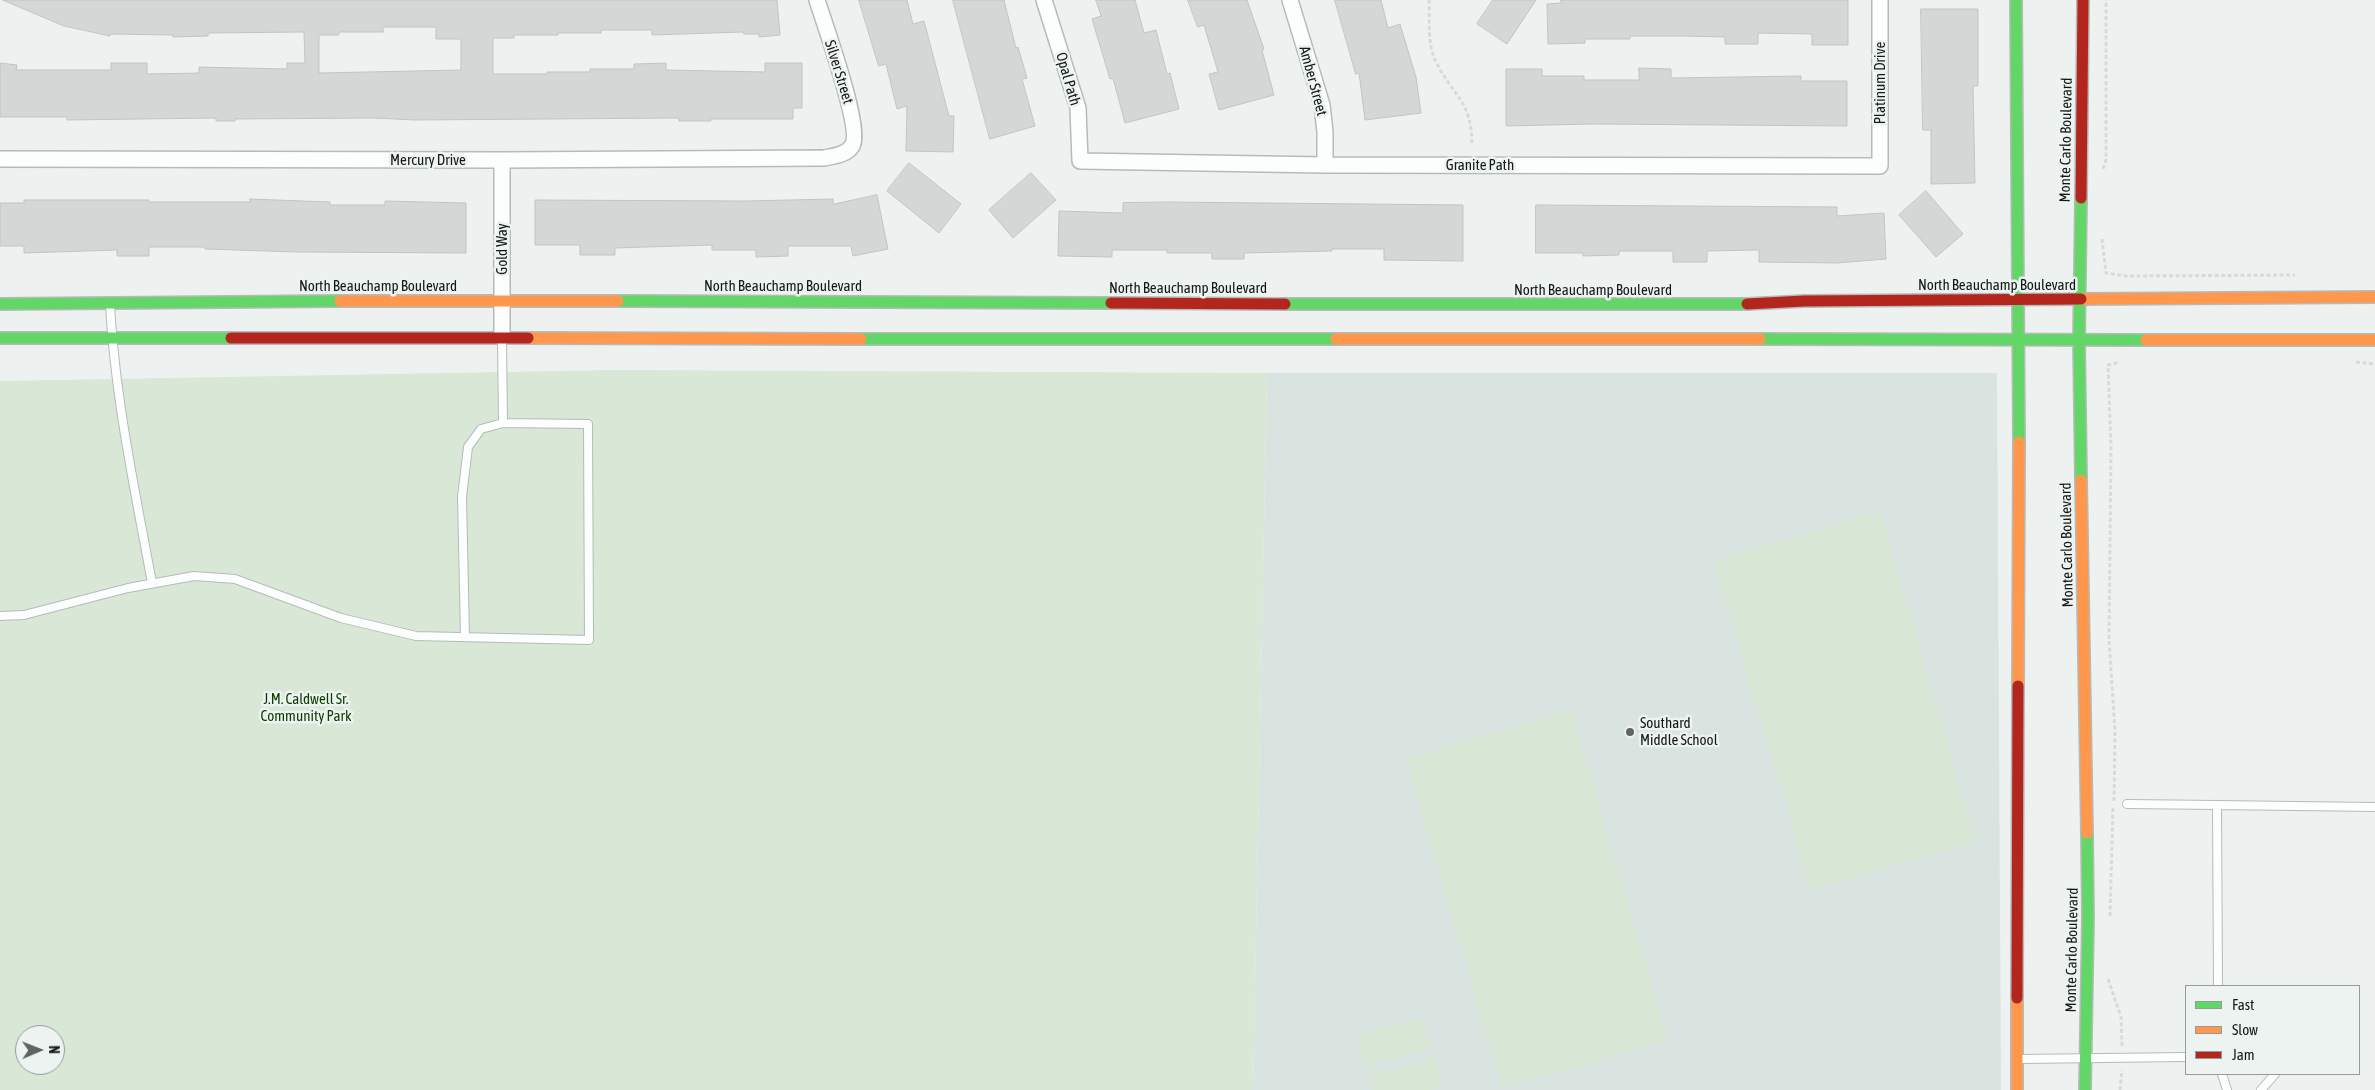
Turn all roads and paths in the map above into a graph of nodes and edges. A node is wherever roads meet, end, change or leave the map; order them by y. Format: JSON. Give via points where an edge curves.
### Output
{"nodes":[{"id":1,"x":816,"y":0,"type":"edge"},
{"id":2,"x":1044,"y":0,"type":"edge"},
{"id":3,"x":1290,"y":0,"type":"edge"},
{"id":4,"x":1429,"y":0,"type":"edge"},
{"id":5,"x":1880,"y":0,"type":"edge"},
{"id":6,"x":2016,"y":0,"type":"edge"},
{"id":7,"x":2083,"y":0,"type":"edge"},
{"id":8,"x":2106,"y":0,"type":"edge"},
{"id":9,"x":853,"y":145,"type":"joint"},
{"id":10,"x":1472,"y":146,"type":"dead end"},
{"id":11,"x":0,"y":159,"type":"edge"},
{"id":12,"x":502,"y":160,"type":"junction"},
{"id":13,"x":1080,"y":161,"type":"joint"},
{"id":14,"x":1324,"y":165,"type":"junction"},
{"id":15,"x":1880,"y":166,"type":"joint"},
{"id":16,"x":2101,"y":173,"type":"dead end"},
{"id":17,"x":2102,"y":230,"type":"dead end"},
{"id":18,"x":2296,"y":276,"type":"dead end"},
{"id":19,"x":2375,"y":297,"type":"edge"},
{"id":20,"x":2080,"y":299,"type":"junction"},
{"id":21,"x":2019,"y":300,"type":"junction"},
{"id":22,"x":502,"y":301,"type":"junction"},
{"id":23,"x":110,"y":302,"type":"junction"},
{"id":24,"x":0,"y":304,"type":"edge"},
{"id":25,"x":112,"y":337,"type":"junction"},
{"id":26,"x":0,"y":338,"type":"edge"},
{"id":27,"x":502,"y":338,"type":"junction"},
{"id":28,"x":2375,"y":340,"type":"edge"},
{"id":29,"x":2018,"y":341,"type":"junction"},
{"id":30,"x":2079,"y":341,"type":"junction"},
{"id":31,"x":2108,"y":375,"type":"dead end"},
{"id":32,"x":503,"y":424,"type":"junction"},
{"id":33,"x":152,"y":583,"type":"junction"},
{"id":34,"x":0,"y":616,"type":"edge"},
{"id":35,"x":465,"y":637,"type":"junction"},
{"id":36,"x":2127,"y":804,"type":"dead end"},
{"id":37,"x":2217,"y":805,"type":"junction"},
{"id":38,"x":2375,"y":807,"type":"edge"},
{"id":39,"x":2110,"y":921,"type":"dead end"},
{"id":40,"x":2109,"y":970,"type":"dead end"},
{"id":41,"x":2218,"y":985,"type":"edge"},
{"id":42,"x":2085,"y":1057,"type":"junction"},
{"id":43,"x":2122,"y":1058,"type":"junction"},
{"id":44,"x":2185,"y":1058,"type":"edge"},
{"id":45,"x":2017,"y":1059,"type":"junction"},
{"id":46,"x":2222,"y":1075,"type":"edge"},
{"id":47,"x":2275,"y":1075,"type":"edge"},
{"id":48,"x":2017,"y":1090,"type":"edge"},
{"id":49,"x":2085,"y":1090,"type":"edge"},
{"id":50,"x":2120,"y":1090,"type":"edge"},
{"id":51,"x":2227,"y":1090,"type":"edge"},
{"id":52,"x":2261,"y":1090,"type":"edge"}],
"edges":[{"from":1,"to":9,"type":"street","name":"Silver Street","via":[[850,107],[855,135]]},
{"from":2,"to":13,"type":"street","name":"Opal Path","via":[[1078,108]]},
{"from":3,"to":14,"type":"street","name":"Amber Street","via":[[1322,105]]},
{"from":4,"to":10,"type":"path","via":[[1435,61],[1461,98],[1472,128]]},
{"from":5,"to":15,"type":"street","name":"Platinum Drive"},
{"from":6,"to":21,"type":"street"},
{"from":7,"to":20,"type":"street","name":"Monte Carlo Boulevard"},
{"from":8,"to":16,"type":"path","via":[[2106,160]]},
{"from":9,"to":12,"type":"street","name":"Mercury Drive","via":[[836,156],[805,160]]},
{"from":11,"to":12,"type":"street","name":"Mercury Drive"},
{"from":12,"to":22,"type":"street","name":"Gold Way"},
{"from":13,"to":14,"type":"street","name":"Granite Path"},
{"from":14,"to":15,"type":"street","name":"Granite Path"},
{"from":17,"to":18,"type":"path","via":[[2106,273],[2126,276]]},
{"from":19,"to":20,"type":"street","name":"North Beauchamp Boulevard"},
{"from":20,"to":21,"type":"street","name":"North Beauchamp Boulevard"},
{"from":20,"to":30,"type":"street","name":"Monte Carlo Boulevard"},
{"from":21,"to":22,"type":"street","name":"North Beauchamp Boulevard","via":[[1804,301],[1718,306]]},
{"from":21,"to":29,"type":"street"},
{"from":22,"to":23,"type":"street","name":"North Beauchamp Boulevard"},
{"from":22,"to":27,"type":"street","name":"Gold Way"},
{"from":23,"to":24,"type":"street","name":"North Beauchamp Boulevard"},
{"from":23,"to":25,"type":"lane"},
{"from":25,"to":26,"type":"street"},
{"from":25,"to":27,"type":"street"},
{"from":25,"to":33,"type":"lane","via":[[127,446]]},
{"from":27,"to":29,"type":"street"},
{"from":27,"to":32,"type":"lane"},
{"from":28,"to":30,"type":"street"},
{"from":29,"to":30,"type":"street"},
{"from":29,"to":45,"type":"street"},
{"from":30,"to":42,"type":"street","name":"Monte Carlo Boulevard","via":[[2088,918]]},
{"from":31,"to":39,"type":"path","via":[[2110,640],[2115,731]]},
{"from":32,"to":35,"type":"lane","via":[[481,429],[468,448],[462,497]]},
{"from":32,"to":35,"type":"lane","via":[[588,424],[589,640]]},
{"from":33,"to":34,"type":"lane","via":[[24,615]]},
{"from":33,"to":35,"type":"lane","via":[[194,576],[235,578],[341,618],[416,636]]},
{"from":36,"to":37,"type":"lane"},
{"from":37,"to":38,"type":"lane"},
{"from":37,"to":41,"type":"lane"},
{"from":40,"to":43,"type":"path","via":[[2108,980],[2121,1017]]},
{"from":42,"to":43,"type":"lane"},
{"from":42,"to":45,"type":"lane"},
{"from":42,"to":49,"type":"street","name":"Monte Carlo Boulevard"},
{"from":43,"to":44,"type":"lane"},
{"from":43,"to":50,"type":"path"},
{"from":45,"to":48,"type":"street"},
{"from":46,"to":51,"type":"lane"},
{"from":47,"to":52,"type":"lane"}]}
